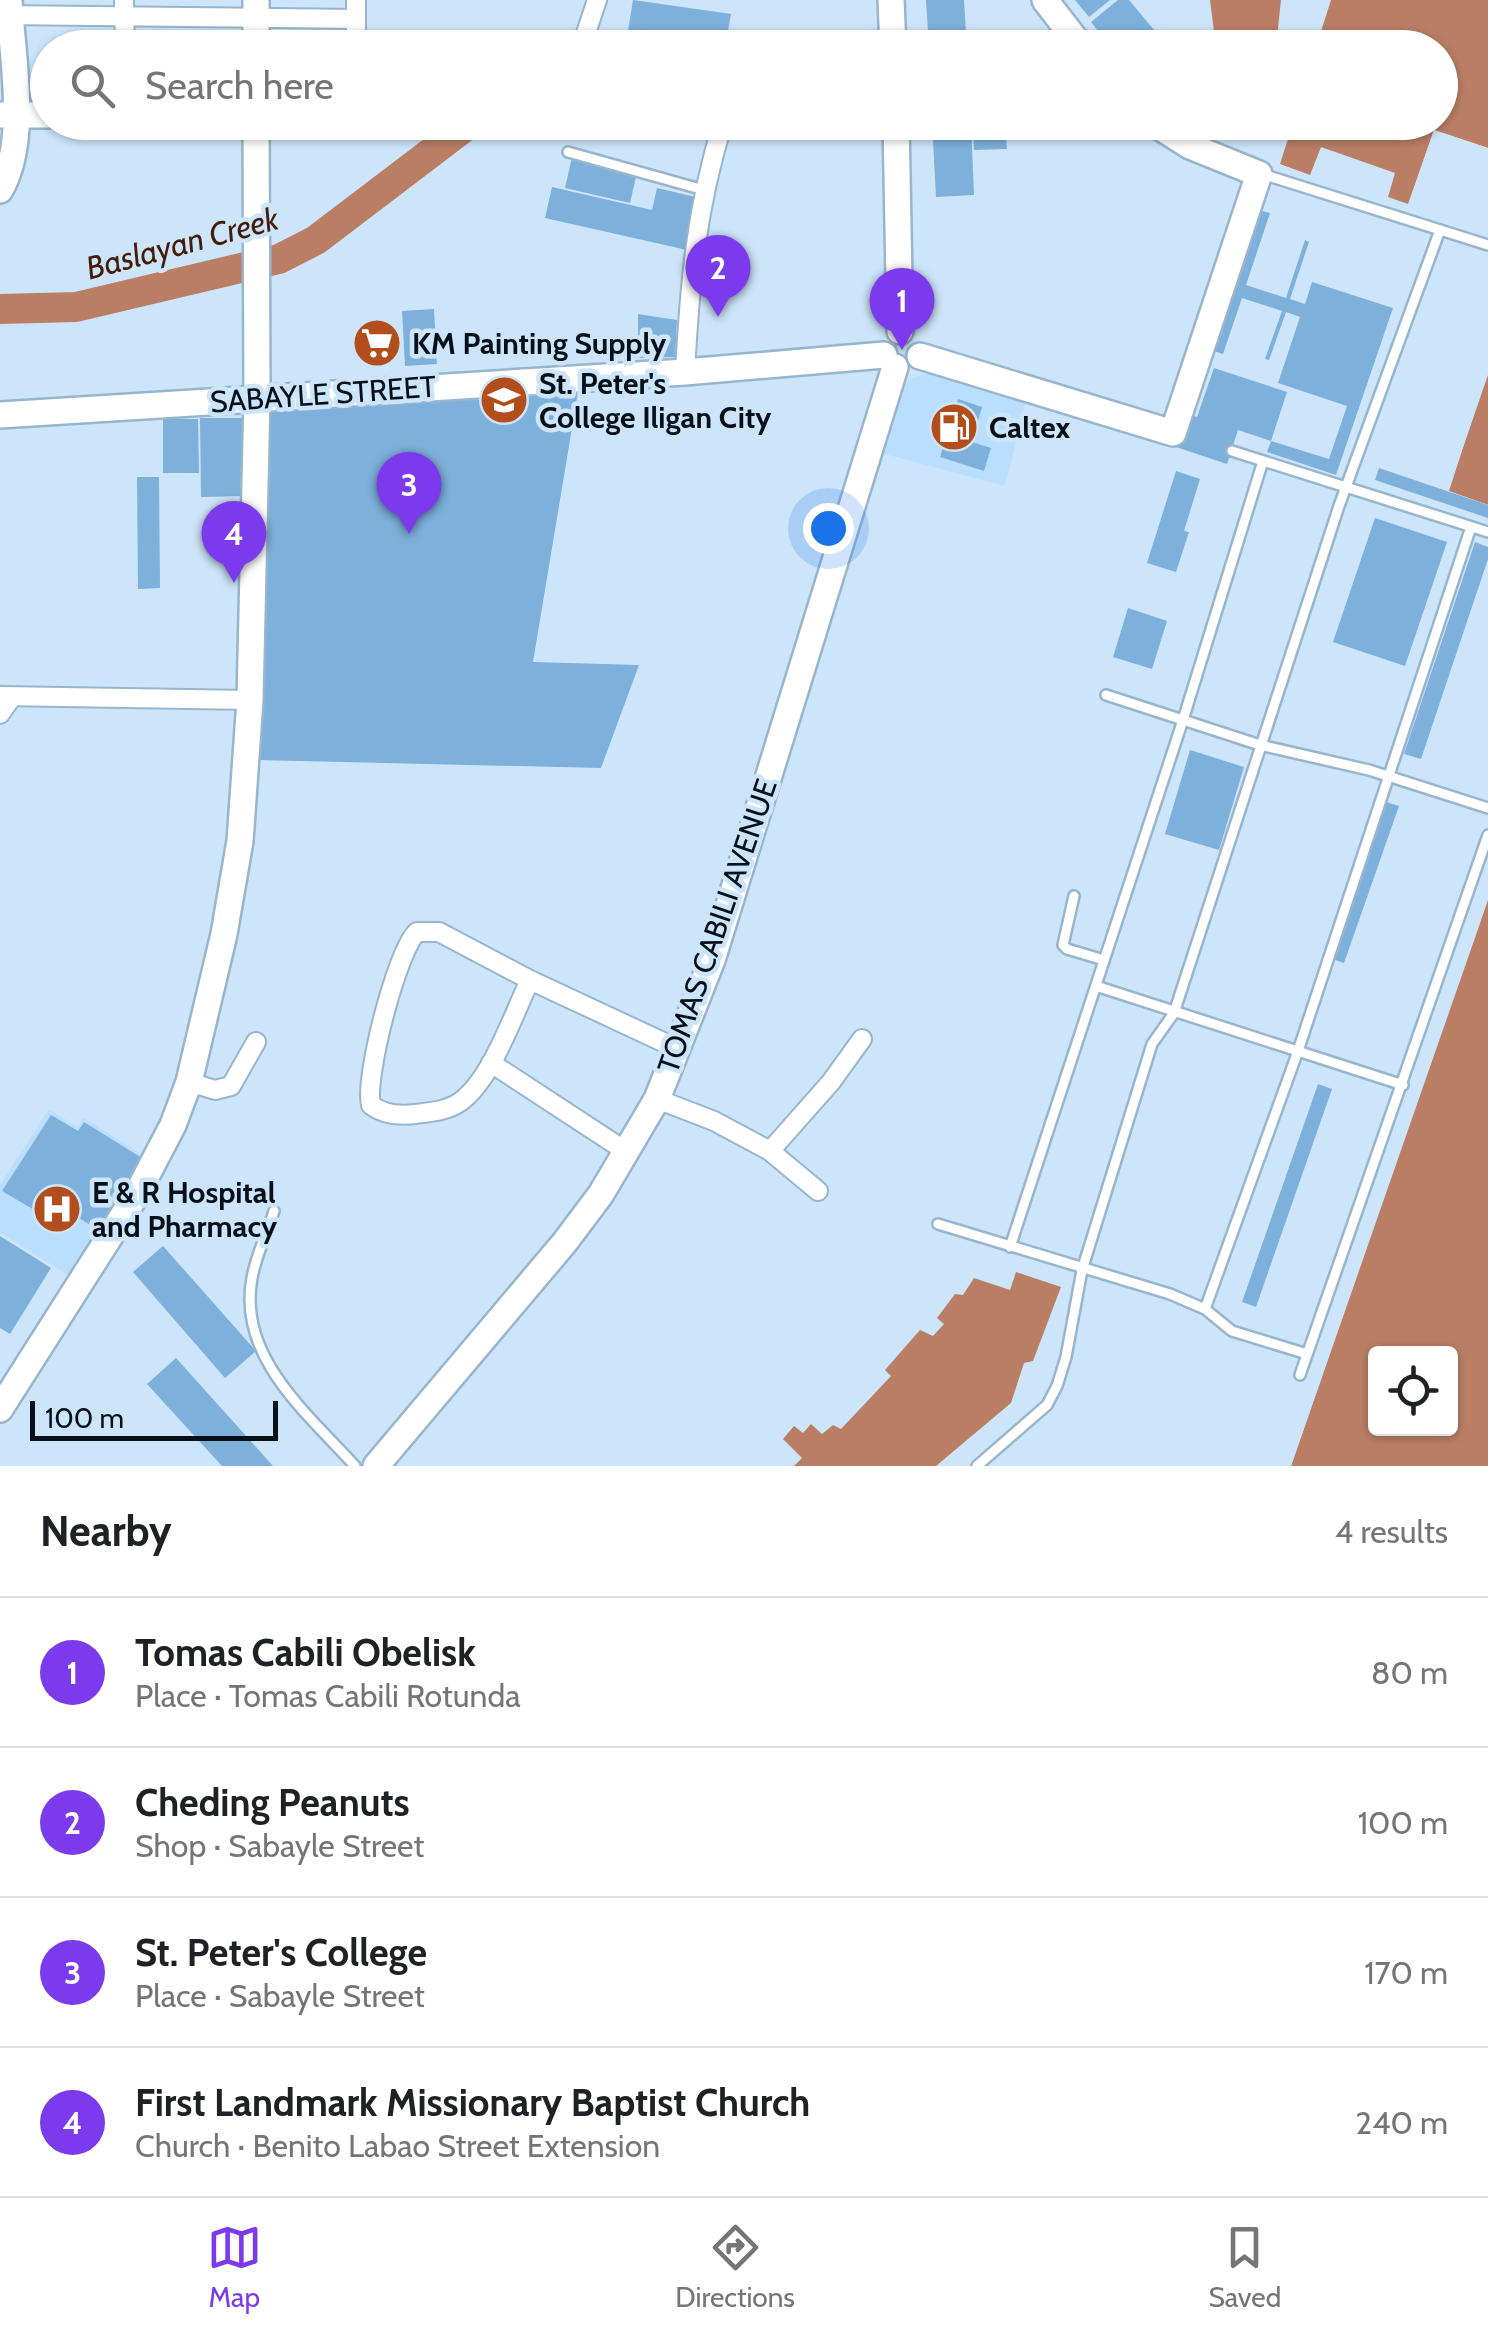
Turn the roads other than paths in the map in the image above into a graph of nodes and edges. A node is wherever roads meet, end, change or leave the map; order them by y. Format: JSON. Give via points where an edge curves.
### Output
{"nodes":[{"id":1,"x":597,"y":0,"type":"edge"},
{"id":2,"x":891,"y":0,"type":"edge"},
{"id":3,"x":1045,"y":0,"type":"edge"},
{"id":4,"x":124,"y":8,"type":"edge"},
{"id":5,"x":256,"y":9,"type":"edge"},
{"id":6,"x":6,"y":10,"type":"edge"},
{"id":7,"x":356,"y":10,"type":"edge"},
{"id":8,"x":587,"y":30,"type":"edge"},
{"id":9,"x":892,"y":30,"type":"edge"},
{"id":10,"x":1068,"y":30,"type":"edge"},
{"id":11,"x":8,"y":115,"type":"edge"},
{"id":12,"x":256,"y":140,"type":"edge"},
{"id":13,"x":718,"y":140,"type":"edge"},
{"id":14,"x":896,"y":140,"type":"edge"},
{"id":15,"x":1180,"y":140,"type":"edge"},
{"id":16,"x":568,"y":152,"type":"dead end"},
{"id":17,"x":1259,"y":174,"type":"junction"},
{"id":18,"x":0,"y":190,"type":"edge"},
{"id":19,"x":704,"y":190,"type":"junction"},
{"id":20,"x":1440,"y":230,"type":"junction"},
{"id":21,"x":1488,"y":246,"type":"edge"},
{"id":22,"x":900,"y":330,"type":"junction"},
{"id":23,"x":920,"y":356,"type":"junction"},
{"id":24,"x":890,"y":361,"type":"junction"},
{"id":25,"x":685,"y":372,"type":"junction"},
{"id":26,"x":257,"y":398,"type":"junction"},
{"id":27,"x":0,"y":415,"type":"edge"},
{"id":28,"x":1232,"y":451,"type":"dead end"},
{"id":29,"x":1263,"y":461,"type":"junction"},
{"id":30,"x":1345,"y":488,"type":"junction"},
{"id":31,"x":1471,"y":527,"type":"junction"},
{"id":32,"x":1488,"y":532,"type":"edge"},
{"id":33,"x":6,"y":696,"type":"edge"},
{"id":34,"x":1106,"y":696,"type":"dead end"},
{"id":35,"x":250,"y":700,"type":"junction"},
{"id":36,"x":0,"y":714,"type":"edge"},
{"id":37,"x":1182,"y":720,"type":"junction"},
{"id":38,"x":1260,"y":745,"type":"junction"},
{"id":39,"x":1390,"y":778,"type":"junction"},
{"id":40,"x":1488,"y":808,"type":"edge"},
{"id":41,"x":1488,"y":834,"type":"edge"},
{"id":42,"x":1074,"y":896,"type":"dead end"},
{"id":43,"x":1104,"y":960,"type":"junction"},
{"id":44,"x":530,"y":980,"type":"junction"},
{"id":45,"x":1096,"y":986,"type":"junction"},
{"id":46,"x":1174,"y":1012,"type":"junction"},
{"id":47,"x":862,"y":1039,"type":"dead end"},
{"id":48,"x":256,"y":1042,"type":"dead end"},
{"id":49,"x":678,"y":1049,"type":"junction"},
{"id":50,"x":1298,"y":1050,"type":"junction"},
{"id":51,"x":491,"y":1063,"type":"junction"},
{"id":52,"x":189,"y":1082,"type":"junction"},
{"id":53,"x":1403,"y":1084,"type":"junction"},
{"id":54,"x":657,"y":1099,"type":"junction"},
{"id":55,"x":770,"y":1151,"type":"junction"},
{"id":56,"x":628,"y":1152,"type":"junction"},
{"id":57,"x":818,"y":1191,"type":"dead end"},
{"id":58,"x":274,"y":1212,"type":"dead end"},
{"id":59,"x":938,"y":1224,"type":"dead end"},
{"id":60,"x":1010,"y":1247,"type":"junction"},
{"id":61,"x":1082,"y":1270,"type":"junction"},
{"id":62,"x":1205,"y":1308,"type":"junction"},
{"id":63,"x":1307,"y":1354,"type":"junction"},
{"id":64,"x":1300,"y":1375,"type":"dead end"},
{"id":65,"x":0,"y":1409,"type":"edge"},
{"id":66,"x":355,"y":1466,"type":"edge"},
{"id":67,"x":376,"y":1466,"type":"edge"},
{"id":68,"x":976,"y":1466,"type":"edge"}],
"edges":[{"from":1,"to":8,"type":"street"},
{"from":2,"to":9,"type":"street"},
{"from":3,"to":10,"type":"street"},
{"from":4,"to":5,"type":"street"},
{"from":4,"to":6,"type":"street"},
{"from":5,"to":7,"type":"street"},
{"from":6,"to":11,"type":"street"},
{"from":11,"to":18,"type":"street","via":[[15,147]]},
{"from":12,"to":26,"type":"street"},
{"from":13,"to":19,"type":"street"},
{"from":14,"to":22,"type":"street"},
{"from":15,"to":17,"type":"street"},
{"from":16,"to":19,"type":"lane"},
{"from":17,"to":20,"type":"lane"},
{"from":17,"to":23,"type":"street","via":[[1173,433]]},
{"from":19,"to":25,"type":"street"},
{"from":20,"to":21,"type":"lane"},
{"from":20,"to":30,"type":"lane"},
{"from":22,"to":23,"type":"street","via":[[919,340]]},
{"from":22,"to":24,"type":"street","via":[[886,339]]},
{"from":23,"to":24,"type":"street","via":[[910,367]]},
{"from":24,"to":25,"type":"street","name":"SABAYLE STREET"},
{"from":24,"to":49,"type":"street","name":"TOMAS CABILI AVENUE","via":[[712,960]]},
{"from":25,"to":26,"type":"street","name":"SABAYLE STREET"},
{"from":26,"to":27,"type":"street","name":"SABAYLE STREET"},
{"from":26,"to":35,"type":"street"},
{"from":28,"to":29,"type":"lane"},
{"from":29,"to":30,"type":"lane"},
{"from":29,"to":37,"type":"lane"},
{"from":30,"to":31,"type":"lane"},
{"from":30,"to":38,"type":"lane"},
{"from":31,"to":32,"type":"lane"},
{"from":31,"to":39,"type":"lane"},
{"from":33,"to":35,"type":"street"},
{"from":33,"to":36,"type":"street"},
{"from":34,"to":37,"type":"lane"},
{"from":35,"to":52,"type":"street","via":[[240,841]]},
{"from":37,"to":38,"type":"lane"},
{"from":37,"to":43,"type":"lane"},
{"from":38,"to":39,"type":"lane"},
{"from":38,"to":46,"type":"lane"},
{"from":39,"to":40,"type":"lane"},
{"from":39,"to":50,"type":"lane"},
{"from":41,"to":53,"type":"lane"},
{"from":42,"to":43,"type":"lane","via":[[1064,945]]},
{"from":43,"to":45,"type":"lane"},
{"from":44,"to":49,"type":"street"},
{"from":44,"to":51,"type":"street"},
{"from":44,"to":51,"type":"street","via":[[439,932],[417,932],[391,988],[371,1105],[406,1116],[441,1111],[461,1101]]},
{"from":45,"to":46,"type":"lane"},
{"from":45,"to":60,"type":"lane"},
{"from":46,"to":50,"type":"lane"},
{"from":46,"to":61,"type":"lane","via":[[1152,1044]]},
{"from":47,"to":55,"type":"street"},
{"from":48,"to":52,"type":"street","via":[[230,1086],[215,1090]]},
{"from":49,"to":54,"type":"street","name":"TOMAS CABILI AVENUE"},
{"from":50,"to":53,"type":"lane"},
{"from":50,"to":62,"type":"lane"},
{"from":51,"to":56,"type":"street"},
{"from":52,"to":65,"type":"street","via":[[138,1192]]},
{"from":53,"to":63,"type":"lane"},
{"from":54,"to":55,"type":"street"},
{"from":54,"to":56,"type":"street","name":"TOMAS CABILI AVENUE"},
{"from":55,"to":57,"type":"street"},
{"from":56,"to":67,"type":"street","name":"TOMAS CABILI AVENUE","via":[[565,1242]]},
{"from":58,"to":66,"type":"lane","via":[[252,1278],[258,1345],[276,1379]]},
{"from":59,"to":60,"type":"lane"},
{"from":60,"to":61,"type":"lane"},
{"from":61,"to":62,"type":"lane"},
{"from":61,"to":68,"type":"lane","via":[[1066,1357],[1047,1406]]},
{"from":62,"to":63,"type":"lane","via":[[1232,1331]]},
{"from":63,"to":64,"type":"lane"}]}
